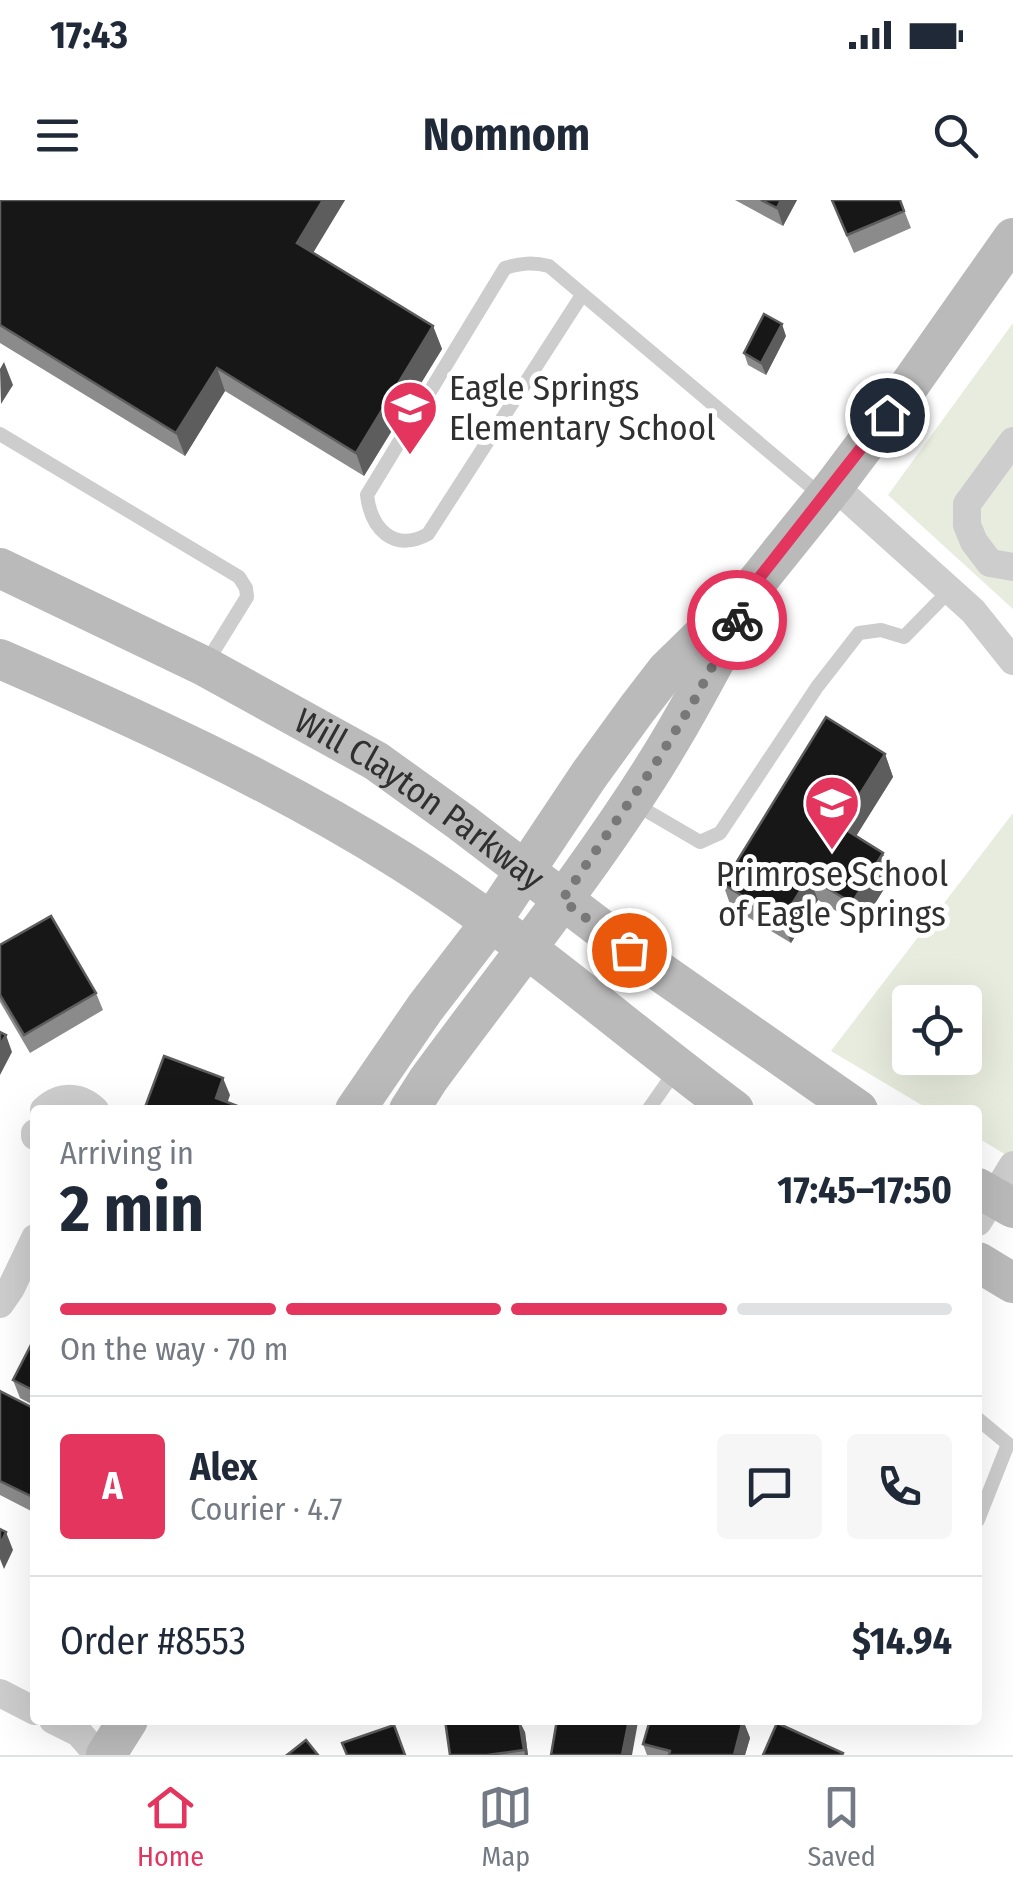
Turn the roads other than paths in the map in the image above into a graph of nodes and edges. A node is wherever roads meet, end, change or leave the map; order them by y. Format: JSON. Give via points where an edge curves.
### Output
{"nodes":[{"id":1,"x":1013,"y":238,"type":"edge"},
{"id":2,"x":582,"y":295,"type":"junction"},
{"id":3,"x":0,"y":434,"type":"edge"},
{"id":4,"x":1013,"y":442,"type":"edge"},
{"id":5,"x":829,"y":492,"type":"junction"},
{"id":6,"x":1001,"y":565,"type":"edge"},
{"id":7,"x":0,"y":568,"type":"edge"},
{"id":8,"x":756,"y":582,"type":"junction"},
{"id":9,"x":955,"y":595,"type":"junction"},
{"id":10,"x":0,"y":659,"type":"edge"},
{"id":11,"x":1013,"y":661,"type":"edge"},
{"id":12,"x":204,"y":666,"type":"junction"},
{"id":13,"x":630,"y":801,"type":"junction"},
{"id":14,"x":525,"y":872,"type":"junction"},
{"id":15,"x":562,"y":900,"type":"junction"},
{"id":16,"x":491,"y":922,"type":"junction"},
{"id":17,"x":525,"y":949,"type":"junction"},
{"id":18,"x":678,"y":1066,"type":"junction"},
{"id":19,"x":51,"y":1105,"type":"edge"},
{"id":20,"x":89,"y":1105,"type":"edge"},
{"id":21,"x":358,"y":1105,"type":"edge"},
{"id":22,"x":413,"y":1105,"type":"edge"},
{"id":23,"x":651,"y":1105,"type":"edge"},
{"id":24,"x":728,"y":1105,"type":"edge"},
{"id":25,"x":851,"y":1105,"type":"edge"},
{"id":26,"x":30,"y":1248,"type":"edge"},
{"id":27,"x":982,"y":1264,"type":"edge"},
{"id":28,"x":1013,"y":1283,"type":"edge"},
{"id":29,"x":0,"y":1304,"type":"edge"},
{"id":30,"x":982,"y":1421,"type":"edge"},
{"id":31,"x":982,"y":1510,"type":"edge"},
{"id":32,"x":0,"y":1692,"type":"edge"},
{"id":33,"x":30,"y":1707,"type":"edge"},
{"id":34,"x":64,"y":1725,"type":"edge"},
{"id":35,"x":125,"y":1725,"type":"edge"},
{"id":36,"x":98,"y":1755,"type":"edge"},
{"id":37,"x":106,"y":1755,"type":"edge"}],
"edges":[{"from":1,"to":5,"type":"main road"},
{"from":2,"to":2,"type":"lane","via":[[548,266],[505,268],[367,495],[377,528],[414,542],[428,534]]},
{"from":2,"to":5,"type":"lane"},
{"from":3,"to":12,"type":"lane","via":[[239,577],[246,597]]},
{"from":4,"to":6,"type":"street","via":[[967,504],[974,542]]},
{"from":5,"to":8,"type":"main road"},
{"from":5,"to":9,"type":"street"},
{"from":6,"to":9,"type":"street"},
{"from":7,"to":12,"type":"main road","name":"Will Clayton Parkway"},
{"from":8,"to":13,"type":"main road","via":[[695,699]]},
{"from":8,"to":14,"type":"main road","via":[[667,670]]},
{"from":9,"to":11,"type":"street"},
{"from":9,"to":13,"type":"lane","via":[[904,637],[882,630],[859,634],[720,833],[700,842]]},
{"from":10,"to":16,"type":"main road","name":"Will Clayton Parkway","via":[[294,799]]},
{"from":12,"to":14,"type":"main road","name":"Will Clayton Parkway","via":[[376,761]]},
{"from":13,"to":15,"type":"main road"},
{"from":14,"to":15,"type":"main road","name":"Will Clayton Parkway"},
{"from":14,"to":16,"type":"main road"},
{"from":15,"to":17,"type":"main road"},
{"from":15,"to":25,"type":"main road","name":"Will Clayton Parkway"},
{"from":16,"to":17,"type":"main road","name":"Will Clayton Parkway"},
{"from":16,"to":21,"type":"main road"},
{"from":17,"to":18,"type":"main road","name":"Will Clayton Parkway"},
{"from":17,"to":22,"type":"main road"},
{"from":18,"to":23,"type":"lane"},
{"from":18,"to":24,"type":"main road","name":"Will Clayton Parkway"},
{"from":19,"to":20,"type":"street","via":[[66,1098]]},
{"from":26,"to":29,"type":"street"},
{"from":27,"to":28,"type":"main road"},
{"from":30,"to":31,"type":"lane","via":[[1008,1444]]},
{"from":32,"to":33,"type":"street"},
{"from":34,"to":36,"type":"street"},
{"from":35,"to":37,"type":"main road"}]}
